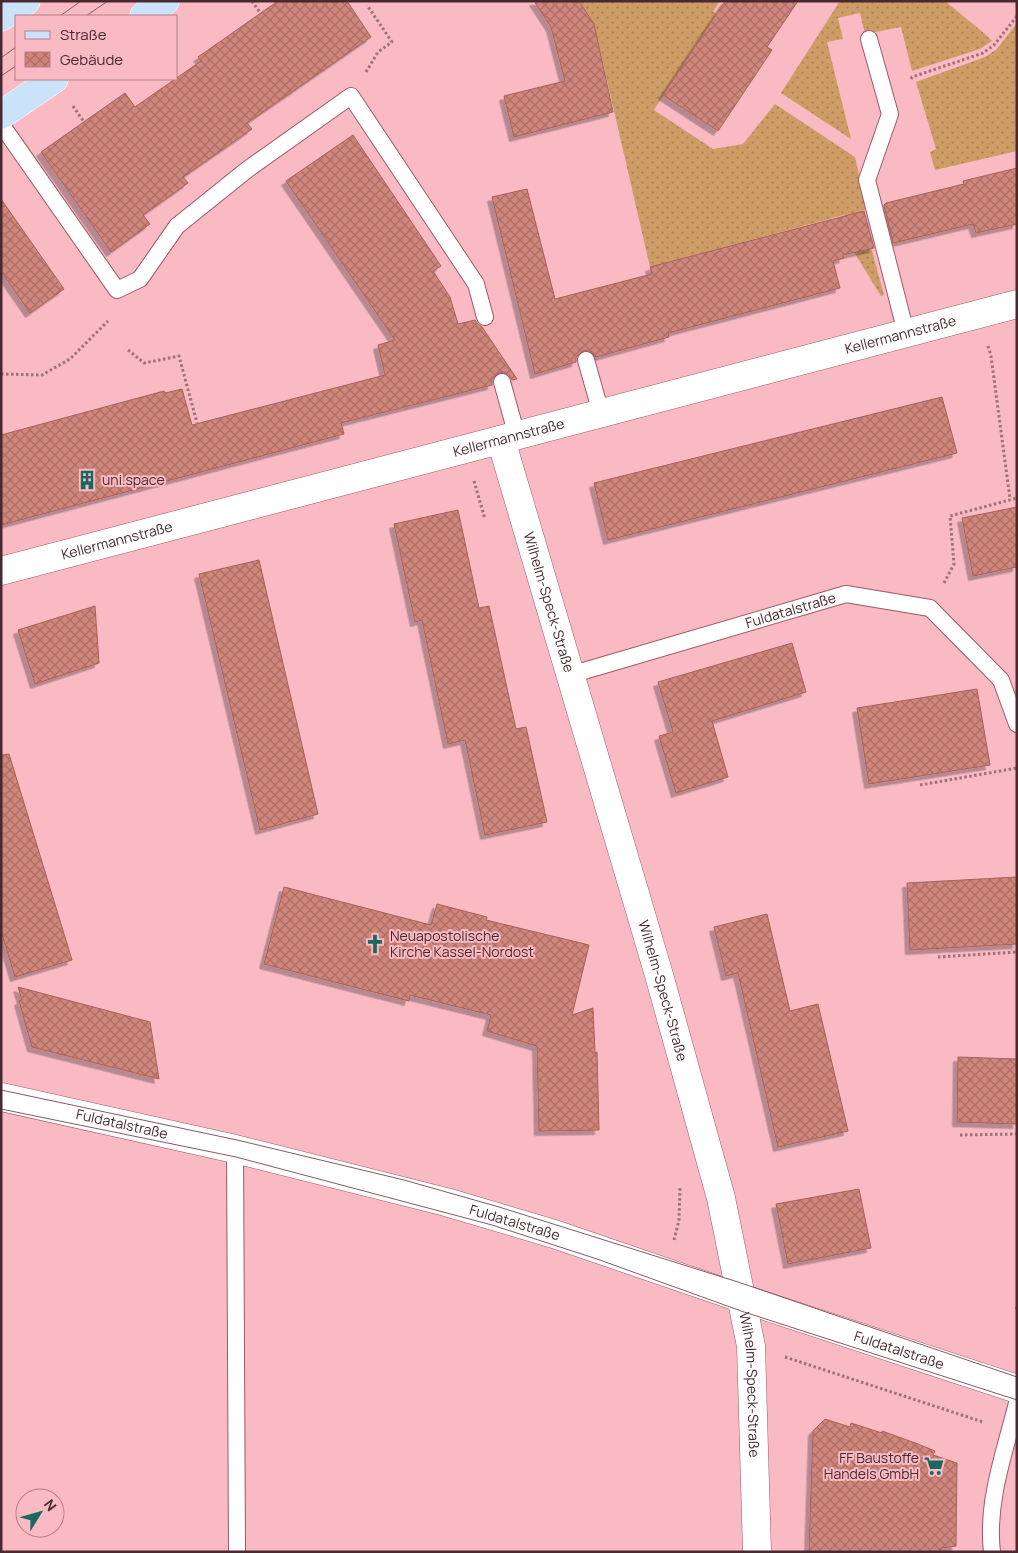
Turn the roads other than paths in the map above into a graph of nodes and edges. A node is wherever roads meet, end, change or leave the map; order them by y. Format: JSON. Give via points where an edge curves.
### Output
{"nodes":[{"id":1,"x":26,"y":1,"type":"edge"},
{"id":2,"x":166,"y":1,"type":"edge"},
{"id":3,"x":145,"y":15,"type":"edge"},
{"id":4,"x":1,"y":17,"type":"edge"},
{"id":5,"x":869,"y":39,"type":"dead end"},
{"id":6,"x":53,"y":80,"type":"edge"},
{"id":7,"x":1,"y":115,"type":"edge"},
{"id":8,"x":1,"y":124,"type":"edge"},
{"id":9,"x":1017,"y":304,"type":"edge"},
{"id":10,"x":484,"y":317,"type":"dead end"},
{"id":11,"x":906,"y":333,"type":"junction"},
{"id":12,"x":586,"y":360,"type":"dead end"},
{"id":13,"x":502,"y":382,"type":"dead end"},
{"id":14,"x":602,"y":413,"type":"junction"},
{"id":15,"x":509,"y":438,"type":"junction"},
{"id":16,"x":1,"y":571,"type":"edge"},
{"id":17,"x":570,"y":674,"type":"junction"},
{"id":18,"x":1017,"y":724,"type":"edge"},
{"id":19,"x":1,"y":1097,"type":"edge"},
{"id":20,"x":235,"y":1149,"type":"junction"},
{"id":21,"x":741,"y":1298,"type":"junction"},
{"id":22,"x":1017,"y":1389,"type":"edge"},
{"id":23,"x":1017,"y":1403,"type":"edge"},
{"id":24,"x":237,"y":1552,"type":"edge"},
{"id":25,"x":757,"y":1552,"type":"edge"},
{"id":26,"x":992,"y":1552,"type":"edge"}],
"edges":[{"from":1,"to":4,"type":"main road"},
{"from":2,"to":3,"type":"main road"},
{"from":5,"to":11,"type":"lane","via":[[890,114],[867,180]]},
{"from":6,"to":7,"type":"main road"},
{"from":8,"to":10,"type":"lane","via":[[117,290],[140,279],[177,226],[248,169],[351,96],[476,284]]},
{"from":9,"to":11,"type":"street","name":"Kellermannstraße"},
{"from":11,"to":14,"type":"street","name":"Kellermannstraße"},
{"from":12,"to":14,"type":"lane"},
{"from":13,"to":15,"type":"lane"},
{"from":14,"to":15,"type":"street","name":"Kellermannstraße"},
{"from":15,"to":16,"type":"street","name":"Kellermannstraße"},
{"from":15,"to":17,"type":"street","name":"Wilhelm-Speck-Straße"},
{"from":17,"to":18,"type":"lane","name":"Fuldatalstraße","via":[[846,594],[930,608],[1001,680]]},
{"from":17,"to":21,"type":"street","name":"Wilhelm-Speck-Straße","via":[[718,1189]]},
{"from":19,"to":20,"type":"street","name":"Fuldatalstraße"},
{"from":20,"to":21,"type":"street","name":"Fuldatalstraße","via":[[436,1200],[545,1232]]},
{"from":20,"to":24,"type":"lane"},
{"from":21,"to":22,"type":"street","name":"Fuldatalstraße"},
{"from":21,"to":25,"type":"street","name":"Wilhelm-Speck-Straße","via":[[751,1346]]},
{"from":23,"to":26,"type":"lane","via":[[998,1476],[990,1531]]}]}
